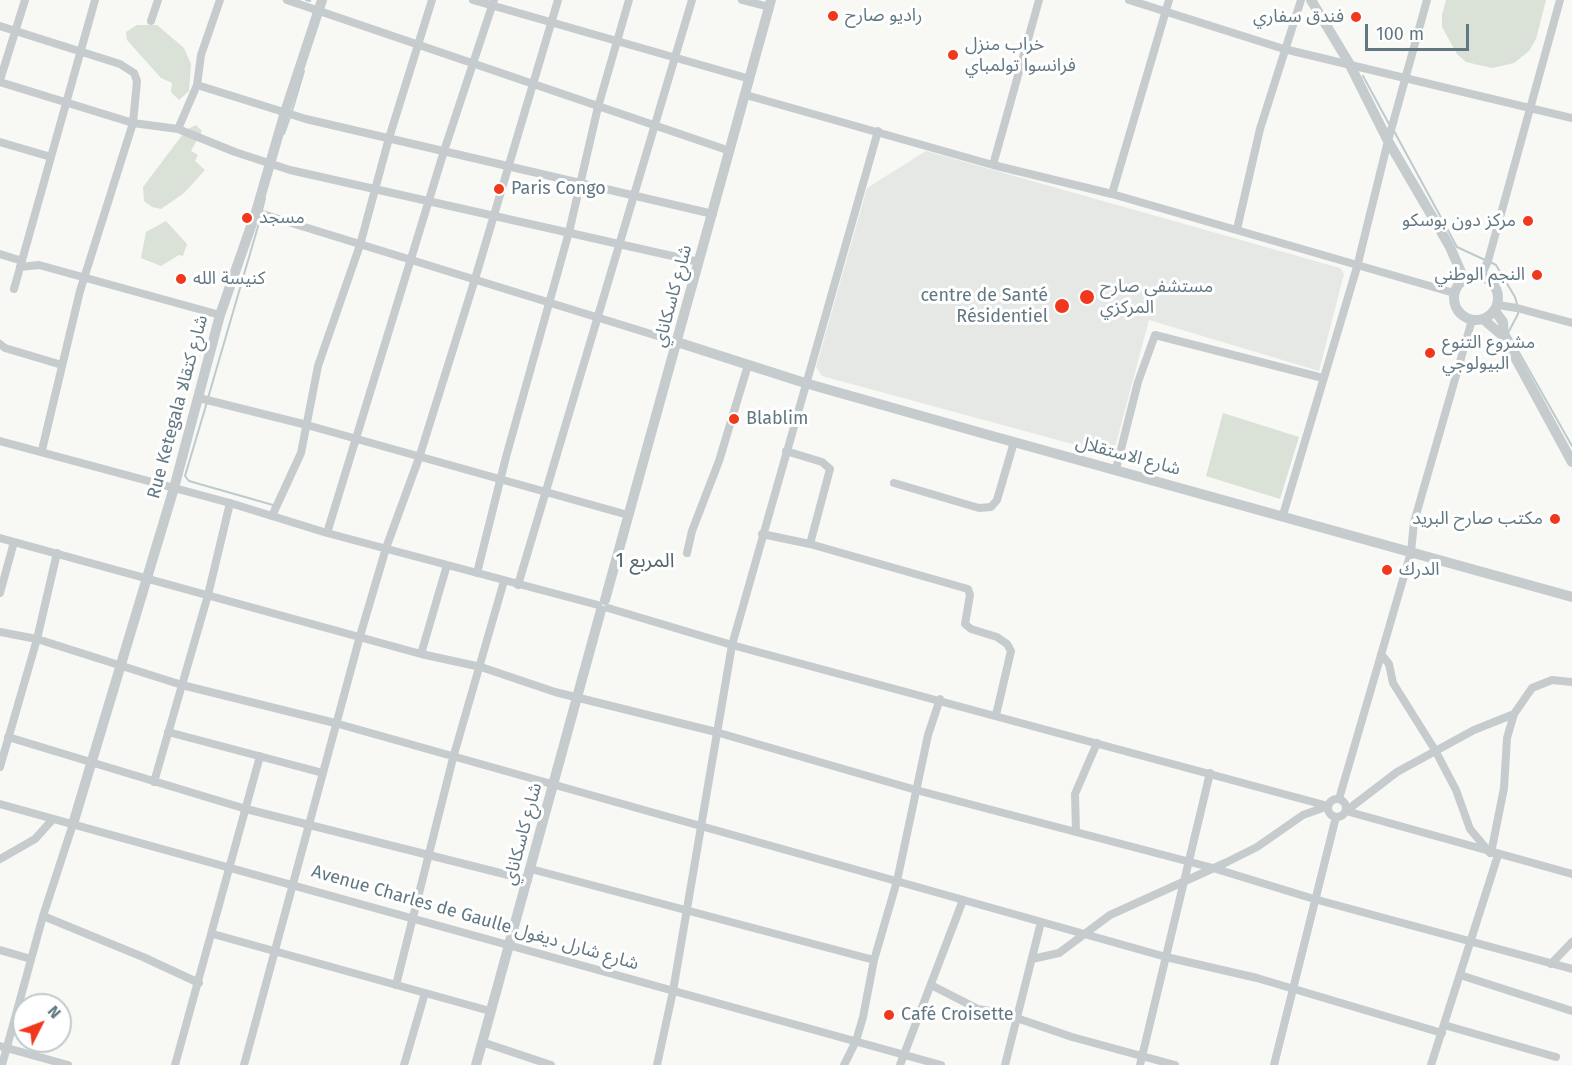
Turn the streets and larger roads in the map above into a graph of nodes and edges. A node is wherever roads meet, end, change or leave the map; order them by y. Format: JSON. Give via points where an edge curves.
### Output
{"nodes":[{"id":1,"x":25,"y":0,"type":"edge"},
{"id":2,"x":95,"y":0,"type":"edge"},
{"id":3,"x":158,"y":0,"type":"edge"},
{"id":4,"x":220,"y":0,"type":"edge"},
{"id":5,"x":287,"y":0,"type":"edge"},
{"id":6,"x":432,"y":0,"type":"edge"},
{"id":7,"x":473,"y":0,"type":"edge"},
{"id":8,"x":558,"y":0,"type":"edge"},
{"id":9,"x":628,"y":0,"type":"edge"},
{"id":10,"x":692,"y":0,"type":"edge"},
{"id":11,"x":742,"y":0,"type":"edge"},
{"id":12,"x":1039,"y":0,"type":"edge"},
{"id":13,"x":1129,"y":0,"type":"edge"},
{"id":14,"x":1169,"y":0,"type":"edge"},
{"id":15,"x":1301,"y":0,"type":"edge"},
{"id":16,"x":1311,"y":0,"type":"edge"},
{"id":17,"x":1427,"y":0,"type":"edge"},
{"id":18,"x":1560,"y":0,"type":"edge"},
{"id":19,"x":493,"y":3,"type":"edge"},
{"id":20,"x":770,"y":4,"type":"edge"},
{"id":21,"x":321,"y":5,"type":"edge"},
{"id":22,"x":1167,"y":10,"type":"junction"},
{"id":23,"x":151,"y":21,"type":"dead end"},
{"id":24,"x":551,"y":22,"type":"junction"},
{"id":25,"x":0,"y":26,"type":"edge"},
{"id":26,"x":15,"y":30,"type":"junction"},
{"id":27,"x":616,"y":41,"type":"junction"},
{"id":28,"x":419,"y":45,"type":"junction"},
{"id":29,"x":1284,"y":49,"type":"junction"},
{"id":30,"x":81,"y":52,"type":"junction"},
{"id":31,"x":675,"y":57,"type":"junction"},
{"id":32,"x":1349,"y":63,"type":"junction"},
{"id":33,"x":473,"y":65,"type":"junction"},
{"id":34,"x":1407,"y":77,"type":"junction"},
{"id":35,"x":750,"y":79,"type":"junction"},
{"id":36,"x":0,"y":81,"type":"edge"},
{"id":37,"x":197,"y":85,"type":"junction"},
{"id":38,"x":533,"y":86,"type":"junction"},
{"id":39,"x":746,"y":94,"type":"junction"},
{"id":40,"x":68,"y":104,"type":"junction"},
{"id":41,"x":598,"y":107,"type":"junction"},
{"id":42,"x":1530,"y":109,"type":"junction"},
{"id":43,"x":285,"y":112,"type":"junction"},
{"id":44,"x":1572,"y":118,"type":"edge"},
{"id":45,"x":133,"y":123,"type":"junction"},
{"id":46,"x":656,"y":126,"type":"junction"},
{"id":47,"x":178,"y":129,"type":"junction"},
{"id":48,"x":878,"y":130,"type":"junction"},
{"id":49,"x":388,"y":138,"type":"junction"},
{"id":50,"x":1388,"y":141,"type":"junction"},
{"id":51,"x":0,"y":142,"type":"edge"},
{"id":52,"x":444,"y":151,"type":"junction"},
{"id":53,"x":730,"y":152,"type":"junction"},
{"id":54,"x":51,"y":157,"type":"junction"},
{"id":55,"x":270,"y":164,"type":"junction"},
{"id":56,"x":510,"y":165,"type":"junction"},
{"id":57,"x":993,"y":165,"type":"junction"},
{"id":58,"x":581,"y":182,"type":"junction"},
{"id":59,"x":375,"y":188,"type":"junction"},
{"id":60,"x":634,"y":194,"type":"junction"},
{"id":61,"x":1112,"y":194,"type":"junction"},
{"id":62,"x":431,"y":201,"type":"junction"},
{"id":63,"x":256,"y":212,"type":"junction"},
{"id":64,"x":713,"y":214,"type":"junction"},
{"id":65,"x":494,"y":216,"type":"junction"},
{"id":66,"x":1237,"y":229,"type":"junction"},
{"id":67,"x":569,"y":232,"type":"junction"},
{"id":68,"x":360,"y":245,"type":"junction"},
{"id":69,"x":617,"y":245,"type":"junction"},
{"id":70,"x":0,"y":254,"type":"edge"},
{"id":71,"x":412,"y":262,"type":"junction"},
{"id":72,"x":699,"y":262,"type":"junction"},
{"id":73,"x":21,"y":264,"type":"junction"},
{"id":74,"x":1357,"y":267,"type":"junction"},
{"id":75,"x":1481,"y":276,"type":"junction"},
{"id":76,"x":84,"y":277,"type":"junction"},
{"id":77,"x":475,"y":279,"type":"junction"},
{"id":78,"x":1464,"y":279,"type":"junction"},
{"id":79,"x":14,"y":289,"type":"dead end"},
{"id":80,"x":1454,"y":293,"type":"junction"},
{"id":81,"x":549,"y":302,"type":"junction"},
{"id":82,"x":1496,"y":308,"type":"junction"},
{"id":83,"x":220,"y":315,"type":"junction"},
{"id":84,"x":598,"y":316,"type":"junction"},
{"id":85,"x":1472,"y":320,"type":"junction"},
{"id":86,"x":1484,"y":320,"type":"junction"},
{"id":87,"x":1572,"y":323,"type":"edge"},
{"id":88,"x":1504,"y":337,"type":"junction"},
{"id":89,"x":677,"y":342,"type":"junction"},
{"id":90,"x":0,"y":344,"type":"edge"},
{"id":91,"x":62,"y":365,"type":"junction"},
{"id":92,"x":748,"y":365,"type":"junction"},
{"id":93,"x":1323,"y":378,"type":"junction"},
{"id":94,"x":806,"y":383,"type":"junction"},
{"id":95,"x":199,"y":399,"type":"junction"},
{"id":96,"x":307,"y":425,"type":"junction"},
{"id":97,"x":357,"y":440,"type":"junction"},
{"id":98,"x":0,"y":441,"type":"edge"},
{"id":99,"x":1014,"y":442,"type":"junction"},
{"id":100,"x":42,"y":450,"type":"junction"},
{"id":101,"x":786,"y":451,"type":"junction"},
{"id":102,"x":419,"y":458,"type":"junction"},
{"id":103,"x":1572,"y":462,"type":"edge"},
{"id":104,"x":1116,"y":469,"type":"junction"},
{"id":105,"x":500,"y":480,"type":"junction"},
{"id":106,"x":894,"y":483,"type":"dead end"},
{"id":107,"x":174,"y":488,"type":"junction"},
{"id":108,"x":546,"y":492,"type":"junction"},
{"id":109,"x":230,"y":502,"type":"junction"},
{"id":110,"x":628,"y":515,"type":"junction"},
{"id":111,"x":1282,"y":515,"type":"junction"},
{"id":112,"x":272,"y":516,"type":"junction"},
{"id":113,"x":327,"y":533,"type":"junction"},
{"id":114,"x":762,"y":534,"type":"junction"},
{"id":115,"x":0,"y":538,"type":"edge"},
{"id":116,"x":14,"y":542,"type":"junction"},
{"id":117,"x":810,"y":544,"type":"junction"},
{"id":118,"x":386,"y":548,"type":"junction"},
{"id":119,"x":1411,"y":552,"type":"junction"},
{"id":120,"x":57,"y":553,"type":"junction"},
{"id":121,"x":687,"y":553,"type":"dead end"},
{"id":122,"x":447,"y":565,"type":"junction"},
{"id":123,"x":477,"y":573,"type":"junction"},
{"id":124,"x":147,"y":579,"type":"junction"},
{"id":125,"x":504,"y":581,"type":"junction"},
{"id":126,"x":518,"y":585,"type":"junction"},
{"id":127,"x":0,"y":592,"type":"edge"},
{"id":128,"x":208,"y":596,"type":"junction"},
{"id":129,"x":1572,"y":597,"type":"edge"},
{"id":130,"x":603,"y":606,"type":"junction"},
{"id":131,"x":0,"y":632,"type":"edge"},
{"id":132,"x":360,"y":636,"type":"junction"},
{"id":133,"x":37,"y":639,"type":"junction"},
{"id":134,"x":732,"y":645,"type":"junction"},
{"id":135,"x":422,"y":654,"type":"junction"},
{"id":136,"x":1381,"y":654,"type":"junction"},
{"id":137,"x":121,"y":666,"type":"junction"},
{"id":138,"x":480,"y":667,"type":"junction"},
{"id":139,"x":1572,"y":682,"type":"edge"},
{"id":140,"x":182,"y":685,"type":"junction"},
{"id":141,"x":579,"y":697,"type":"junction"},
{"id":142,"x":940,"y":699,"type":"junction"},
{"id":143,"x":1514,"y":714,"type":"junction"},
{"id":144,"x":996,"y":715,"type":"junction"},
{"id":145,"x":335,"y":723,"type":"junction"},
{"id":146,"x":168,"y":732,"type":"junction"},
{"id":147,"x":716,"y":732,"type":"junction"},
{"id":148,"x":8,"y":737,"type":"junction"},
{"id":149,"x":1097,"y":743,"type":"junction"},
{"id":150,"x":1435,"y":750,"type":"junction"},
{"id":151,"x":260,"y":756,"type":"junction"},
{"id":152,"x":453,"y":758,"type":"junction"},
{"id":153,"x":90,"y":763,"type":"junction"},
{"id":154,"x":0,"y":767,"type":"edge"},
{"id":155,"x":323,"y":773,"type":"junction"},
{"id":156,"x":1210,"y":773,"type":"junction"},
{"id":157,"x":154,"y":782,"type":"junction"},
{"id":158,"x":554,"y":784,"type":"junction"},
{"id":159,"x":916,"y":790,"type":"junction"},
{"id":160,"x":1339,"y":799,"type":"junction"},
{"id":161,"x":0,"y":804,"type":"edge"},
{"id":162,"x":1328,"y":806,"type":"junction"},
{"id":163,"x":246,"y":809,"type":"junction"},
{"id":164,"x":1346,"y":811,"type":"junction"},
{"id":165,"x":1336,"y":817,"type":"junction"},
{"id":166,"x":53,"y":819,"type":"junction"},
{"id":167,"x":73,"y":824,"type":"junction"},
{"id":168,"x":311,"y":825,"type":"junction"},
{"id":169,"x":700,"y":825,"type":"junction"},
{"id":170,"x":1076,"y":832,"type":"junction"},
{"id":171,"x":1495,"y":854,"type":"junction"},
{"id":172,"x":431,"y":855,"type":"junction"},
{"id":173,"x":0,"y":859,"type":"edge"},
{"id":174,"x":1187,"y":862,"type":"junction"},
{"id":175,"x":230,"y":868,"type":"junction"},
{"id":176,"x":1213,"y":868,"type":"junction"},
{"id":177,"x":530,"y":874,"type":"junction"},
{"id":178,"x":1572,"y":874,"type":"edge"},
{"id":179,"x":897,"y":881,"type":"junction"},
{"id":180,"x":1182,"y":884,"type":"junction"},
{"id":181,"x":293,"y":885,"type":"junction"},
{"id":182,"x":1314,"y":899,"type":"junction"},
{"id":183,"x":963,"y":900,"type":"junction"},
{"id":184,"x":687,"y":909,"type":"junction"},
{"id":185,"x":43,"y":916,"type":"junction"},
{"id":186,"x":412,"y":918,"type":"junction"},
{"id":187,"x":1041,"y":921,"type":"junction"},
{"id":188,"x":1085,"y":933,"type":"junction"},
{"id":189,"x":213,"y":934,"type":"junction"},
{"id":190,"x":1572,"y":942,"type":"edge"},
{"id":191,"x":1470,"y":943,"type":"junction"},
{"id":192,"x":510,"y":945,"type":"junction"},
{"id":193,"x":0,"y":950,"type":"edge"},
{"id":194,"x":274,"y":951,"type":"junction"},
{"id":195,"x":1166,"y":957,"type":"junction"},
{"id":196,"x":31,"y":959,"type":"junction"},
{"id":197,"x":1032,"y":959,"type":"junction"},
{"id":198,"x":874,"y":960,"type":"junction"},
{"id":199,"x":1551,"y":964,"type":"junction"},
{"id":200,"x":1572,"y":969,"type":"edge"},
{"id":201,"x":1460,"y":975,"type":"junction"},
{"id":202,"x":199,"y":983,"type":"junction"},
{"id":203,"x":396,"y":985,"type":"junction"},
{"id":204,"x":932,"y":985,"type":"junction"},
{"id":205,"x":1293,"y":990,"type":"junction"},
{"id":206,"x":673,"y":991,"type":"junction"},
{"id":207,"x":425,"y":993,"type":"junction"},
{"id":208,"x":490,"y":1011,"type":"junction"},
{"id":209,"x":1572,"y":1011,"type":"edge"},
{"id":210,"x":1017,"y":1018,"type":"junction"},
{"id":211,"x":1443,"y":1029,"type":"junction"},
{"id":212,"x":856,"y":1041,"type":"junction"},
{"id":213,"x":482,"y":1042,"type":"junction"},
{"id":214,"x":4,"y":1047,"type":"edge"},
{"id":215,"x":904,"y":1055,"type":"junction"},
{"id":216,"x":1143,"y":1055,"type":"junction"},
{"id":217,"x":1556,"y":1057,"type":"dead end"},
{"id":218,"x":2,"y":1065,"type":"edge"},
{"id":219,"x":68,"y":1065,"type":"edge"},
{"id":220,"x":175,"y":1065,"type":"edge"},
{"id":221,"x":244,"y":1065,"type":"edge"},
{"id":222,"x":404,"y":1065,"type":"edge"},
{"id":223,"x":476,"y":1065,"type":"edge"},
{"id":224,"x":550,"y":1065,"type":"edge"},
{"id":225,"x":657,"y":1065,"type":"edge"},
{"id":226,"x":844,"y":1065,"type":"edge"},
{"id":227,"x":900,"y":1065,"type":"edge"},
{"id":228,"x":941,"y":1065,"type":"edge"},
{"id":229,"x":1005,"y":1065,"type":"edge"},
{"id":230,"x":1140,"y":1065,"type":"edge"},
{"id":231,"x":1175,"y":1065,"type":"edge"},
{"id":232,"x":1274,"y":1065,"type":"edge"},
{"id":233,"x":1431,"y":1065,"type":"edge"}],
"edges":[{"from":1,"to":26,"type":"street"},
{"from":2,"to":30,"type":"street"},
{"from":3,"to":23,"type":"street"},
{"from":4,"to":37,"type":"street","via":[[201,55]]},
{"from":5,"to":21,"type":"street"},
{"from":6,"to":28,"type":"street"},
{"from":7,"to":19,"type":"street"},
{"from":8,"to":24,"type":"street"},
{"from":9,"to":27,"type":"street"},
{"from":10,"to":31,"type":"street"},
{"from":11,"to":20,"type":"street"},
{"from":12,"to":57,"type":"street"},
{"from":13,"to":22,"type":"street"},
{"from":14,"to":22,"type":"street"},
{"from":15,"to":29,"type":"street"},
{"from":16,"to":32,"type":"street"},
{"from":17,"to":34,"type":"street"},
{"from":18,"to":42,"type":"street"},
{"from":19,"to":24,"type":"street"},
{"from":19,"to":33,"type":"street"},
{"from":20,"to":35,"type":"street","name":"شارع كاسكاناي"},
{"from":21,"to":28,"type":"street"},
{"from":21,"to":43,"type":"street","name":"Rue Ketegala شارع كتقالا"},
{"from":22,"to":29,"type":"street"},
{"from":22,"to":61,"type":"street"},
{"from":24,"to":27,"type":"street"},
{"from":24,"to":38,"type":"street"},
{"from":25,"to":26,"type":"street"},
{"from":26,"to":30,"type":"street"},
{"from":26,"to":36,"type":"street"},
{"from":27,"to":31,"type":"street"},
{"from":27,"to":41,"type":"street"},
{"from":28,"to":33,"type":"street"},
{"from":28,"to":49,"type":"street"},
{"from":29,"to":32,"type":"street"},
{"from":29,"to":66,"type":"street"},
{"from":30,"to":40,"type":"street"},
{"from":30,"to":45,"type":"street","via":[[120,64],[134,73],[137,81]]},
{"from":31,"to":35,"type":"street"},
{"from":31,"to":46,"type":"street"},
{"from":32,"to":34,"type":"street"},
{"from":32,"to":50,"type":"street"},
{"from":33,"to":38,"type":"street"},
{"from":33,"to":52,"type":"street"},
{"from":34,"to":42,"type":"street"},
{"from":34,"to":50,"type":"street"},
{"from":35,"to":39,"type":"street","name":"شارع كاسكاناي"},
{"from":36,"to":40,"type":"street"},
{"from":37,"to":43,"type":"street"},
{"from":37,"to":47,"type":"street"},
{"from":38,"to":41,"type":"street"},
{"from":38,"to":56,"type":"street"},
{"from":39,"to":48,"type":"street"},
{"from":39,"to":53,"type":"street","name":"شارع كاسكاناي"},
{"from":40,"to":45,"type":"street"},
{"from":40,"to":54,"type":"street"},
{"from":41,"to":46,"type":"street"},
{"from":41,"to":58,"type":"street"},
{"from":42,"to":44,"type":"street"},
{"from":42,"to":75,"type":"street"},
{"from":43,"to":49,"type":"street"},
{"from":43,"to":55,"type":"street","name":"Rue Ketegala شارع كتقالا"},
{"from":45,"to":47,"type":"street"},
{"from":45,"to":76,"type":"street"},
{"from":46,"to":53,"type":"street"},
{"from":46,"to":60,"type":"street"},
{"from":47,"to":55,"type":"street"},
{"from":48,"to":57,"type":"street"},
{"from":48,"to":94,"type":"street"},
{"from":49,"to":52,"type":"street"},
{"from":49,"to":59,"type":"street"},
{"from":50,"to":74,"type":"street"},
{"from":50,"to":78,"type":"street"},
{"from":51,"to":54,"type":"street"},
{"from":52,"to":56,"type":"street"},
{"from":52,"to":62,"type":"street"},
{"from":53,"to":64,"type":"street","name":"شارع كاسكاناي"},
{"from":54,"to":73,"type":"street"},
{"from":55,"to":59,"type":"street"},
{"from":55,"to":63,"type":"street","name":"Rue Ketegala شارع كتقالا"},
{"from":56,"to":58,"type":"street"},
{"from":56,"to":65,"type":"street"},
{"from":57,"to":61,"type":"street"},
{"from":58,"to":60,"type":"street"},
{"from":58,"to":67,"type":"street"},
{"from":59,"to":62,"type":"street"},
{"from":59,"to":68,"type":"street"},
{"from":60,"to":64,"type":"street"},
{"from":60,"to":69,"type":"street"},
{"from":61,"to":66,"type":"street"},
{"from":62,"to":65,"type":"street"},
{"from":62,"to":71,"type":"street"},
{"from":63,"to":68,"type":"street"},
{"from":63,"to":83,"type":"street","name":"Rue Ketegala شارع كتقالا"},
{"from":64,"to":72,"type":"street","name":"شارع كاسكاناي"},
{"from":65,"to":67,"type":"street"},
{"from":65,"to":77,"type":"street"},
{"from":66,"to":74,"type":"street"},
{"from":67,"to":69,"type":"street"},
{"from":67,"to":81,"type":"street"},
{"from":68,"to":71,"type":"street"},
{"from":68,"to":96,"type":"street","via":[[318,366]]},
{"from":69,"to":72,"type":"street"},
{"from":69,"to":84,"type":"street"},
{"from":70,"to":73,"type":"street"},
{"from":71,"to":77,"type":"street"},
{"from":71,"to":97,"type":"street"},
{"from":72,"to":89,"type":"street","name":"شارع كاسكاناي"},
{"from":73,"to":76,"type":"street"},
{"from":73,"to":79,"type":"street"},
{"from":74,"to":80,"type":"street"},
{"from":74,"to":93,"type":"street"},
{"from":75,"to":78,"type":"street"},
{"from":75,"to":82,"type":"street","via":[[1498,290]]},
{"from":76,"to":83,"type":"street"},
{"from":76,"to":91,"type":"street"},
{"from":77,"to":81,"type":"street"},
{"from":77,"to":102,"type":"street"},
{"from":78,"to":80,"type":"street"},
{"from":80,"to":85,"type":"street","via":[[1459,313]]},
{"from":81,"to":84,"type":"street"},
{"from":81,"to":105,"type":"street"},
{"from":82,"to":86,"type":"street"},
{"from":82,"to":87,"type":"street","via":[[1517,308]]},
{"from":82,"to":88,"type":"street","via":[[1503,322]]},
{"from":83,"to":95,"type":"street","name":"Rue Ketegala شارع كتقالا"},
{"from":84,"to":89,"type":"street"},
{"from":84,"to":108,"type":"street"},
{"from":85,"to":86,"type":"street"},
{"from":85,"to":119,"type":"street","via":[[1414,522]]},
{"from":86,"to":88,"type":"street"},
{"from":88,"to":103,"type":"street"},
{"from":89,"to":92,"type":"street","name":"شارع الاستقلال"},
{"from":89,"to":110,"type":"street","name":"شارع كاسكاناي"},
{"from":90,"to":91,"type":"street"},
{"from":91,"to":100,"type":"street"},
{"from":92,"to":94,"type":"street","name":"شارع الاستقلال"},
{"from":92,"to":121,"type":"street"},
{"from":93,"to":104,"type":"street","via":[[1155,334],[1138,382]]},
{"from":93,"to":111,"type":"street"},
{"from":94,"to":99,"type":"street","name":"شارع الاستقلال"},
{"from":94,"to":101,"type":"street"},
{"from":95,"to":96,"type":"street"},
{"from":95,"to":107,"type":"street","name":"Rue Ketegala شارع كتقالا"},
{"from":96,"to":97,"type":"street"},
{"from":96,"to":112,"type":"street","via":[[294,472]]},
{"from":97,"to":102,"type":"street"},
{"from":97,"to":113,"type":"street"},
{"from":98,"to":100,"type":"street"},
{"from":99,"to":104,"type":"street","name":"شارع الاستقلال"},
{"from":99,"to":106,"type":"street","via":[[998,500],[991,507],[979,508]]},
{"from":100,"to":107,"type":"street"},
{"from":101,"to":114,"type":"street"},
{"from":101,"to":117,"type":"street","via":[[822,462],[830,469]]},
{"from":102,"to":105,"type":"street"},
{"from":102,"to":118,"type":"street"},
{"from":104,"to":111,"type":"street","name":"شارع الاستقلال"},
{"from":105,"to":108,"type":"street"},
{"from":105,"to":123,"type":"street"},
{"from":107,"to":109,"type":"street"},
{"from":107,"to":124,"type":"street","name":"Rue Ketegala شارع كتقالا"},
{"from":108,"to":110,"type":"street"},
{"from":108,"to":126,"type":"street"},
{"from":109,"to":112,"type":"street"},
{"from":109,"to":128,"type":"street"},
{"from":110,"to":130,"type":"street","name":"شارع كاسكاناي"},
{"from":111,"to":119,"type":"street","name":"شارع الاستقلال"},
{"from":112,"to":113,"type":"street"},
{"from":113,"to":118,"type":"street"},
{"from":114,"to":117,"type":"street"},
{"from":114,"to":134,"type":"street"},
{"from":115,"to":116,"type":"street"},
{"from":116,"to":120,"type":"street"},
{"from":116,"to":127,"type":"street"},
{"from":117,"to":144,"type":"street","via":[[968,589],[965,624],[997,637],[1011,651]]},
{"from":118,"to":122,"type":"street"},
{"from":118,"to":132,"type":"street"},
{"from":119,"to":129,"type":"street","name":"شارع الاستقلال"},
{"from":119,"to":136,"type":"street"},
{"from":120,"to":124,"type":"street"},
{"from":120,"to":133,"type":"street"},
{"from":122,"to":123,"type":"street"},
{"from":122,"to":135,"type":"street"},
{"from":123,"to":125,"type":"street"},
{"from":124,"to":128,"type":"street"},
{"from":124,"to":137,"type":"street","name":"Rue Ketegala شارع كتقالا"},
{"from":125,"to":126,"type":"street"},
{"from":125,"to":138,"type":"street"},
{"from":126,"to":130,"type":"street"},
{"from":128,"to":132,"type":"street"},
{"from":128,"to":140,"type":"street"},
{"from":130,"to":134,"type":"street"},
{"from":130,"to":141,"type":"street","name":"شارع كاسكاناي"},
{"from":131,"to":133,"type":"street"},
{"from":132,"to":135,"type":"street"},
{"from":132,"to":145,"type":"street"},
{"from":133,"to":137,"type":"street"},
{"from":133,"to":148,"type":"street"},
{"from":134,"to":142,"type":"street"},
{"from":134,"to":147,"type":"street"},
{"from":135,"to":138,"type":"street"},
{"from":136,"to":150,"type":"street","via":[[1389,664],[1393,683]]},
{"from":136,"to":160,"type":"street"},
{"from":137,"to":140,"type":"street"},
{"from":137,"to":153,"type":"street","name":"Rue Ketegala شارع كتقالا"},
{"from":138,"to":141,"type":"street"},
{"from":138,"to":152,"type":"street"},
{"from":139,"to":143,"type":"street","via":[[1552,680],[1532,688]]},
{"from":140,"to":145,"type":"street"},
{"from":140,"to":146,"type":"street"},
{"from":141,"to":147,"type":"street"},
{"from":141,"to":158,"type":"street","name":"شارع كاسكاناي"},
{"from":142,"to":144,"type":"street"},
{"from":142,"to":159,"type":"street"},
{"from":143,"to":150,"type":"street"},
{"from":143,"to":171,"type":"street","via":[[1507,738]]},
{"from":144,"to":149,"type":"street"},
{"from":145,"to":152,"type":"street"},
{"from":145,"to":155,"type":"street"},
{"from":146,"to":151,"type":"street"},
{"from":146,"to":157,"type":"street"},
{"from":147,"to":159,"type":"street"},
{"from":147,"to":169,"type":"street"},
{"from":148,"to":153,"type":"street"},
{"from":148,"to":154,"type":"street"},
{"from":149,"to":156,"type":"street"},
{"from":149,"to":170,"type":"street","via":[[1075,794]]},
{"from":150,"to":164,"type":"street","via":[[1397,772]]},
{"from":150,"to":171,"type":"street","via":[[1456,789],[1470,829]]},
{"from":151,"to":155,"type":"street"},
{"from":151,"to":163,"type":"street"},
{"from":152,"to":158,"type":"street"},
{"from":152,"to":172,"type":"street"},
{"from":153,"to":157,"type":"street"},
{"from":153,"to":167,"type":"street","name":"Rue Ketegala شارع كتقالا"},
{"from":155,"to":168,"type":"street"},
{"from":156,"to":162,"type":"street"},
{"from":156,"to":174,"type":"street"},
{"from":157,"to":163,"type":"street"},
{"from":158,"to":169,"type":"street"},
{"from":158,"to":177,"type":"street","name":"شارع كاسكاناي"},
{"from":159,"to":170,"type":"street"},
{"from":159,"to":179,"type":"street"},
{"from":160,"to":162,"type":"street"},
{"from":160,"to":164,"type":"street"},
{"from":161,"to":166,"type":"street","name":"Avenue Charles de Gaulle شارع شارل ديغول"},
{"from":162,"to":165,"type":"street","via":[[1329,813]]},
{"from":162,"to":176,"type":"street","via":[[1303,815],[1257,847]]},
{"from":163,"to":168,"type":"street"},
{"from":163,"to":175,"type":"street"},
{"from":164,"to":165,"type":"street"},
{"from":164,"to":171,"type":"street"},
{"from":165,"to":182,"type":"street"},
{"from":166,"to":167,"type":"street","name":"Avenue Charles de Gaulle شارع شارل ديغول"},
{"from":166,"to":173,"type":"street","via":[[35,839]]},
{"from":167,"to":175,"type":"street","name":"Avenue Charles de Gaulle شارع شارل ديغول"},
{"from":167,"to":185,"type":"street"},
{"from":168,"to":172,"type":"street"},
{"from":168,"to":181,"type":"street"},
{"from":169,"to":179,"type":"street"},
{"from":169,"to":184,"type":"street"},
{"from":170,"to":174,"type":"street"},
{"from":171,"to":178,"type":"street"},
{"from":171,"to":191,"type":"street"},
{"from":172,"to":177,"type":"street"},
{"from":172,"to":186,"type":"street"},
{"from":174,"to":176,"type":"street"},
{"from":174,"to":180,"type":"street"},
{"from":175,"to":181,"type":"street","name":"Avenue Charles de Gaulle شارع شارل ديغول"},
{"from":175,"to":189,"type":"street"},
{"from":176,"to":180,"type":"street"},
{"from":176,"to":182,"type":"street"},
{"from":177,"to":184,"type":"street"},
{"from":177,"to":192,"type":"street","name":"شارع كاسكاناي"},
{"from":179,"to":183,"type":"street"},
{"from":179,"to":198,"type":"street"},
{"from":180,"to":188,"type":"street","via":[[1110,915]]},
{"from":180,"to":195,"type":"street"},
{"from":181,"to":186,"type":"street","name":"Avenue Charles de Gaulle شارع شارل ديغول"},
{"from":181,"to":194,"type":"street"},
{"from":182,"to":191,"type":"street"},
{"from":182,"to":205,"type":"street"},
{"from":183,"to":187,"type":"street"},
{"from":183,"to":204,"type":"street"},
{"from":184,"to":198,"type":"street"},
{"from":184,"to":206,"type":"street"},
{"from":185,"to":196,"type":"street"},
{"from":185,"to":202,"type":"street"},
{"from":186,"to":192,"type":"street","name":"Avenue Charles de Gaulle شارع شارل ديغول"},
{"from":186,"to":203,"type":"street"},
{"from":187,"to":188,"type":"street"},
{"from":187,"to":197,"type":"street"},
{"from":188,"to":195,"type":"street"},
{"from":188,"to":197,"type":"street","via":[[1059,953]]},
{"from":189,"to":194,"type":"street"},
{"from":189,"to":202,"type":"street"},
{"from":190,"to":199,"type":"street"},
{"from":191,"to":199,"type":"street"},
{"from":191,"to":201,"type":"street"},
{"from":192,"to":206,"type":"street","name":"Avenue Charles de Gaulle شارع شارل ديغول"},
{"from":192,"to":208,"type":"street","name":"شارع كاسكاناي"},
{"from":193,"to":196,"type":"street"},
{"from":194,"to":203,"type":"street"},
{"from":194,"to":221,"type":"street"},
{"from":195,"to":205,"type":"street"},
{"from":195,"to":216,"type":"street"},
{"from":196,"to":214,"type":"street"},
{"from":197,"to":210,"type":"street"},
{"from":198,"to":212,"type":"street"},
{"from":199,"to":200,"type":"street"},
{"from":201,"to":209,"type":"street"},
{"from":201,"to":211,"type":"street"},
{"from":202,"to":220,"type":"street"},
{"from":203,"to":207,"type":"street"},
{"from":204,"to":210,"type":"street","via":[[967,1005]]},
{"from":204,"to":215,"type":"street"},
{"from":205,"to":211,"type":"street"},
{"from":205,"to":232,"type":"street"},
{"from":206,"to":212,"type":"street","name":"Avenue Charles de Gaulle شارع شارل ديغول"},
{"from":206,"to":225,"type":"street"},
{"from":207,"to":208,"type":"street"},
{"from":207,"to":222,"type":"street"},
{"from":208,"to":213,"type":"street","name":"شارع كاسكاناي"},
{"from":210,"to":216,"type":"street"},
{"from":210,"to":229,"type":"street"},
{"from":211,"to":217,"type":"street"},
{"from":211,"to":233,"type":"street"},
{"from":212,"to":215,"type":"street","name":"Avenue Charles de Gaulle شارع شارل ديغول"},
{"from":212,"to":226,"type":"street"},
{"from":213,"to":223,"type":"street","name":"شارع كاسكاناي"},
{"from":213,"to":224,"type":"street"},
{"from":214,"to":218,"type":"street"},
{"from":214,"to":219,"type":"street"},
{"from":215,"to":227,"type":"street"},
{"from":215,"to":228,"type":"street","name":"Avenue Charles de Gaulle شارع شارل ديغول"},
{"from":216,"to":230,"type":"street"},
{"from":216,"to":231,"type":"street"}]}
